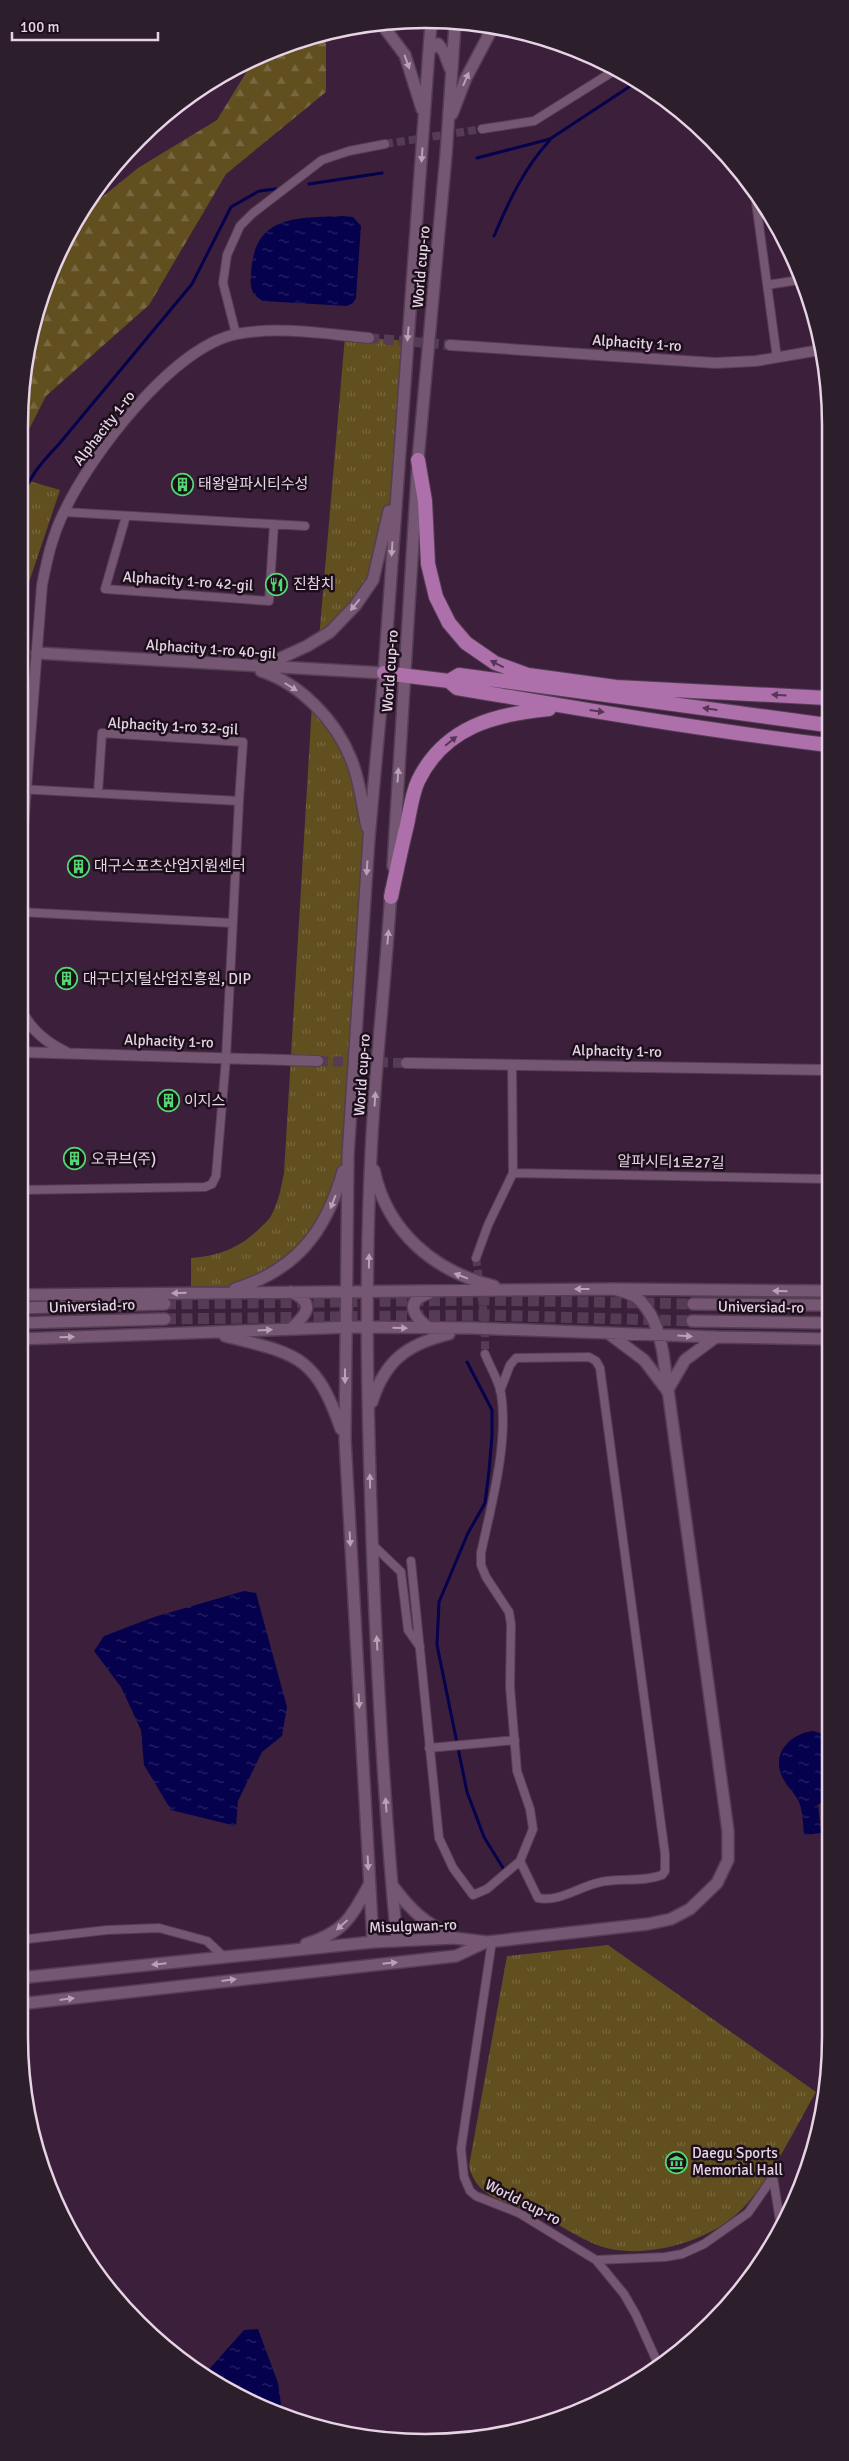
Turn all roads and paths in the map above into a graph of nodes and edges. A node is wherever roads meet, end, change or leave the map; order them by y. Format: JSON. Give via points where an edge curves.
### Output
{"nodes":[{"id":1,"x":431,"y":28,"type":"edge"},
{"id":2,"x":455,"y":29,"type":"edge"},
{"id":3,"x":386,"y":30,"type":"edge"},
{"id":4,"x":490,"y":33,"type":"edge"},
{"id":5,"x":429,"y":50,"type":"junction"},
{"id":6,"x":452,"y":72,"type":"junction"},
{"id":7,"x":610,"y":74,"type":"edge"},
{"id":8,"x":424,"y":120,"type":"junction"},
{"id":9,"x":448,"y":125,"type":"junction"},
{"id":10,"x":482,"y":129,"type":"tunnel mouth"},
{"id":11,"x":385,"y":144,"type":"tunnel mouth"},
{"id":12,"x":757,"y":207,"type":"edge"},
{"id":13,"x":794,"y":281,"type":"edge"},
{"id":14,"x":767,"y":285,"type":"junction"},
{"id":15,"x":236,"y":334,"type":"junction"},
{"id":16,"x":369,"y":338,"type":"tunnel mouth"},
{"id":17,"x":450,"y":345,"type":"tunnel mouth"},
{"id":18,"x":815,"y":351,"type":"edge"},
{"id":19,"x":777,"y":358,"type":"junction"},
{"id":20,"x":418,"y":460,"type":"junction"},
{"id":21,"x":396,"y":478,"type":"junction"},
{"id":22,"x":64,"y":512,"type":"junction"},
{"id":23,"x":126,"y":516,"type":"junction"},
{"id":24,"x":274,"y":524,"type":"junction"},
{"id":25,"x":305,"y":526,"type":"dead end"},
{"id":26,"x":37,"y":653,"type":"junction"},
{"id":27,"x":248,"y":666,"type":"junction"},
{"id":28,"x":384,"y":673,"type":"junction"},
{"id":29,"x":404,"y":675,"type":"junction"},
{"id":30,"x":449,"y":680,"type":"junction"},
{"id":31,"x":822,"y":698,"type":"edge"},
{"id":32,"x":570,"y":707,"type":"junction"},
{"id":33,"x":822,"y":725,"type":"edge"},
{"id":34,"x":28,"y":735,"type":"edge"},
{"id":35,"x":822,"y":744,"type":"edge"},
{"id":36,"x":28,"y":789,"type":"edge"},
{"id":37,"x":98,"y":793,"type":"junction"},
{"id":38,"x":239,"y":800,"type":"junction"},
{"id":39,"x":369,"y":838,"type":"junction"},
{"id":40,"x":391,"y":896,"type":"junction"},
{"id":41,"x":28,"y":913,"type":"edge"},
{"id":42,"x":232,"y":924,"type":"junction"},
{"id":43,"x":28,"y":1019,"type":"edge"},
{"id":44,"x":28,"y":1052,"type":"edge"},
{"id":45,"x":72,"y":1054,"type":"junction"},
{"id":46,"x":226,"y":1058,"type":"junction"},
{"id":47,"x":318,"y":1061,"type":"tunnel mouth"},
{"id":48,"x":406,"y":1062,"type":"tunnel mouth"},
{"id":49,"x":512,"y":1064,"type":"junction"},
{"id":50,"x":822,"y":1070,"type":"edge"},
{"id":51,"x":370,"y":1154,"type":"junction"},
{"id":52,"x":348,"y":1155,"type":"junction"},
{"id":53,"x":513,"y":1173,"type":"junction"},
{"id":54,"x":822,"y":1179,"type":"edge"},
{"id":55,"x":28,"y":1190,"type":"edge"},
{"id":56,"x":476,"y":1258,"type":"tunnel mouth"},
{"id":57,"x":614,"y":1289,"type":"junction"},
{"id":58,"x":507,"y":1290,"type":"junction"},
{"id":59,"x":822,"y":1291,"type":"edge"},
{"id":60,"x":290,"y":1292,"type":"junction"},
{"id":61,"x":345,"y":1292,"type":"junction"},
{"id":62,"x":369,"y":1292,"type":"junction"},
{"id":63,"x":431,"y":1292,"type":"junction"},
{"id":64,"x":209,"y":1293,"type":"junction"},
{"id":65,"x":28,"y":1295,"type":"edge"},
{"id":66,"x":165,"y":1304,"type":"tunnel mouth"},
{"id":67,"x":693,"y":1304,"type":"tunnel mouth"},
{"id":68,"x":822,"y":1305,"type":"edge"},
{"id":69,"x":28,"y":1308,"type":"edge"},
{"id":70,"x":166,"y":1319,"type":"tunnel mouth"},
{"id":71,"x":692,"y":1321,"type":"tunnel mouth"},
{"id":72,"x":28,"y":1323,"type":"edge"},
{"id":73,"x":822,"y":1323,"type":"edge"},
{"id":74,"x":292,"y":1328,"type":"junction"},
{"id":75,"x":344,"y":1328,"type":"junction"},
{"id":76,"x":368,"y":1328,"type":"junction"},
{"id":77,"x":472,"y":1328,"type":"junction"},
{"id":78,"x":430,"y":1329,"type":"junction"},
{"id":79,"x":214,"y":1332,"type":"junction"},
{"id":80,"x":608,"y":1333,"type":"junction"},
{"id":81,"x":660,"y":1334,"type":"junction"},
{"id":82,"x":716,"y":1337,"type":"junction"},
{"id":83,"x":28,"y":1339,"type":"edge"},
{"id":84,"x":822,"y":1339,"type":"edge"},
{"id":85,"x":485,"y":1354,"type":"tunnel mouth"},
{"id":86,"x":500,"y":1391,"type":"junction"},
{"id":87,"x":667,"y":1391,"type":"junction"},
{"id":88,"x":369,"y":1413,"type":"junction"},
{"id":89,"x":345,"y":1439,"type":"junction"},
{"id":90,"x":372,"y":1543,"type":"junction"},
{"id":91,"x":383,"y":1556,"type":"junction"},
{"id":92,"x":411,"y":1561,"type":"dead end"},
{"id":93,"x":373,"y":1568,"type":"junction"},
{"id":94,"x":420,"y":1648,"type":"junction"},
{"id":95,"x":515,"y":1740,"type":"junction"},
{"id":96,"x":429,"y":1748,"type":"junction"},
{"id":97,"x":520,"y":1862,"type":"junction"},
{"id":98,"x":391,"y":1883,"type":"junction"},
{"id":99,"x":369,"y":1885,"type":"junction"},
{"id":100,"x":454,"y":1938,"type":"junction"},
{"id":101,"x":28,"y":1939,"type":"edge"},
{"id":102,"x":397,"y":1941,"type":"junction"},
{"id":103,"x":372,"y":1942,"type":"junction"},
{"id":104,"x":489,"y":1942,"type":"junction"},
{"id":105,"x":258,"y":1954,"type":"junction"},
{"id":106,"x":224,"y":1957,"type":"junction"},
{"id":107,"x":28,"y":1977,"type":"edge"},
{"id":108,"x":28,"y":2003,"type":"edge"},
{"id":109,"x":779,"y":2215,"type":"edge"},
{"id":110,"x":596,"y":2260,"type":"junction"},
{"id":111,"x":656,"y":2359,"type":"edge"}],
"edges":[{"from":1,"to":5,"type":"main road","name":"World cup-ro"},
{"from":2,"to":6,"type":"main road","name":"World cup-ro"},
{"from":3,"to":8,"type":"main road","one_way":true,"via":[[405,55]]},
{"from":9,"to":4,"type":"main road","one_way":true,"via":[[466,78]]},
{"from":5,"to":6,"type":"main road","via":[[438,44]]},
{"from":5,"to":8,"type":"main road","name":"World cup-ro"},
{"from":6,"to":9,"type":"main road","name":"World cup-ro"},
{"from":7,"to":10,"type":"street","via":[[534,121]]},
{"from":8,"to":21,"type":"main road","name":"World cup-ro","one_way":true},
{"from":9,"to":20,"type":"main road","name":"World cup-ro"},
{"from":11,"to":15,"type":"street","via":[[322,160],[252,213],[240,226],[227,255],[223,283]]},
{"from":12,"to":14,"type":"street"},
{"from":13,"to":14,"type":"street"},
{"from":14,"to":19,"type":"street"},
{"from":15,"to":16,"type":"street","name":"Alphacity 1-ro","via":[[271,330]]},
{"from":15,"to":22,"type":"street","name":"Alphacity 1-ro","via":[[212,342],[187,358],[143,400],[90,466]]},
{"from":17,"to":19,"type":"street","name":"Alphacity 1-ro","via":[[715,363]]},
{"from":18,"to":19,"type":"street","name":"Alphacity 1-ro"},
{"from":20,"to":29,"type":"main road","name":"World cup-ro"},
{"from":31,"to":20,"type":"highway","one_way":true,"via":[[616,687],[528,675],[481,655],[454,630],[436,597],[428,564],[425,502]]},
{"from":21,"to":27,"type":"main road","one_way":true,"via":[[373,580],[355,606],[330,632],[306,646],[270,662]]},
{"from":21,"to":28,"type":"main road","name":"World cup-ro","one_way":true},
{"from":22,"to":23,"type":"street"},
{"from":22,"to":26,"type":"street","name":"Alphacity 1-ro","via":[[49,550],[44,576]]},
{"from":23,"to":24,"type":"street"},
{"from":23,"to":24,"type":"street","name":"Alphacity 1-ro 42-gil","via":[[105,589],[269,601]]},
{"from":24,"to":25,"type":"street"},
{"from":26,"to":27,"type":"main road","name":"Alphacity 1-ro 40-gil"},
{"from":26,"to":34,"type":"street","name":"Alphacity 1-ro"},
{"from":27,"to":28,"type":"main road","name":"Alphacity 1-ro 40-gil"},
{"from":27,"to":39,"type":"main road","one_way":true,"via":[[271,674],[300,692],[338,732],[352,761]]},
{"from":28,"to":29,"type":"highway"},
{"from":28,"to":39,"type":"main road","name":"World cup-ro"},
{"from":29,"to":30,"type":"highway"},
{"from":40,"to":29,"type":"main road","name":"World cup-ro","one_way":true},
{"from":30,"to":32,"type":"highway","via":[[457,688]]},
{"from":33,"to":30,"type":"highway","one_way":true,"via":[[459,675]]},
{"from":32,"to":35,"type":"highway","one_way":true},
{"from":40,"to":32,"type":"highway","one_way":true,"via":[[416,787],[439,751],[471,726],[490,718],[506,713]]},
{"from":36,"to":37,"type":"street"},
{"from":37,"to":38,"type":"street"},
{"from":37,"to":38,"type":"street","name":"Alphacity 1-ro 32-gil","via":[[102,732],[243,742]]},
{"from":38,"to":42,"type":"street","name":"Alphacity 1-ro 32-gil"},
{"from":39,"to":52,"type":"main road","name":"World cup-ro","one_way":true},
{"from":51,"to":40,"type":"main road","name":"World cup-ro","one_way":true},
{"from":41,"to":42,"type":"street"},
{"from":42,"to":46,"type":"street","name":"Alphacity 1-ro 32-gil"},
{"from":43,"to":45,"type":"street","via":[[38,1035],[49,1044]]},
{"from":44,"to":45,"type":"street","name":"Alphacity 1-ro"},
{"from":45,"to":46,"type":"street","name":"Alphacity 1-ro"},
{"from":46,"to":47,"type":"street","name":"Alphacity 1-ro"},
{"from":46,"to":55,"type":"street","name":"Alphacity 1-ro 32-gil","via":[[216,1176],[212,1184],[205,1187]]},
{"from":48,"to":49,"type":"street","name":"Alphacity 1-ro"},
{"from":49,"to":50,"type":"street","name":"Alphacity 1-ro"},
{"from":49,"to":53,"type":"street"},
{"from":58,"to":51,"type":"main road","one_way":true,"via":[[454,1274],[418,1247],[388,1209]]},
{"from":62,"to":51,"type":"main road","name":"World cup-ro","one_way":true},
{"from":52,"to":61,"type":"main road","name":"World cup-ro"},
{"from":52,"to":64,"type":"main road","one_way":true,"via":[[332,1207],[301,1252],[258,1282]]},
{"from":53,"to":54,"type":"street","name":"알파시티1로27길"},
{"from":53,"to":56,"type":"street"},
{"from":57,"to":58,"type":"main road","one_way":true},
{"from":59,"to":57,"type":"main road","one_way":true},
{"from":57,"to":81,"type":"main road","via":[[635,1296]]},
{"from":58,"to":63,"type":"main road"},
{"from":60,"to":61,"type":"main road"},
{"from":60,"to":64,"type":"main road"},
{"from":60,"to":74,"type":"main road","via":[[302,1297],[308,1308],[307,1314]]},
{"from":61,"to":62,"type":"main road"},
{"from":61,"to":75,"type":"main road","name":"World cup-ro"},
{"from":62,"to":63,"type":"main road"},
{"from":62,"to":76,"type":"main road","name":"World cup-ro"},
{"from":63,"to":78,"type":"main road","via":[[418,1296],[414,1303],[414,1312],[420,1322]]},
{"from":64,"to":65,"type":"main road","one_way":true},
{"from":66,"to":69,"type":"main road","name":"Universiad-ro"},
{"from":67,"to":68,"type":"main road","name":"Universiad-ro"},
{"from":70,"to":72,"type":"main road","name":"Universiad-ro"},
{"from":71,"to":73,"type":"main road","name":"Universiad-ro"},
{"from":74,"to":75,"type":"main road"},
{"from":79,"to":74,"type":"main road","one_way":true},
{"from":75,"to":76,"type":"main road"},
{"from":75,"to":89,"type":"main road","name":"World cup-ro","one_way":true},
{"from":76,"to":78,"type":"main road","one_way":true},
{"from":76,"to":88,"type":"main road","name":"World cup-ro"},
{"from":77,"to":78,"type":"main road"},
{"from":77,"to":80,"type":"main road"},
{"from":77,"to":88,"type":"main road","via":[[416,1343],[405,1351],[383,1375]]},
{"from":83,"to":79,"type":"main road","one_way":true},
{"from":79,"to":89,"type":"main road","via":[[271,1347],[300,1360],[330,1398]]},
{"from":80,"to":81,"type":"main road"},
{"from":80,"to":87,"type":"main road","via":[[644,1360]]},
{"from":81,"to":82,"type":"main road","one_way":true},
{"from":81,"to":87,"type":"main road"},
{"from":82,"to":84,"type":"main road"},
{"from":82,"to":87,"type":"main road","via":[[685,1360]]},
{"from":85,"to":86,"type":"street"},
{"from":86,"to":95,"type":"street","via":[[497,1478],[481,1553],[486,1577],[509,1612],[512,1624],[510,1687]]},
{"from":86,"to":97,"type":"street","via":[[516,1358],[588,1358],[596,1361],[600,1368],[666,1864],[662,1875],[656,1877],[598,1883],[546,1900],[538,1898]]},
{"from":87,"to":104,"type":"main road","via":[[727,1821],[728,1860],[717,1883],[706,1895],[671,1919]]},
{"from":90,"to":88,"type":"main road","name":"World cup-ro","one_way":true},
{"from":89,"to":99,"type":"main road","one_way":true},
{"from":90,"to":91,"type":"street"},
{"from":90,"to":93,"type":"main road","name":"World cup-ro"},
{"from":91,"to":93,"type":"street"},
{"from":91,"to":94,"type":"street","via":[[400,1572],[408,1630]]},
{"from":92,"to":94,"type":"street"},
{"from":98,"to":93,"type":"main road","name":"World cup-ro","one_way":true},
{"from":94,"to":96,"type":"street"},
{"from":95,"to":96,"type":"street"},
{"from":95,"to":97,"type":"street","via":[[517,1771],[533,1829]]},
{"from":96,"to":97,"type":"street","via":[[440,1838],[454,1868],[473,1895],[487,1889]]},
{"from":98,"to":100,"type":"main road","via":[[409,1908],[426,1923]]},
{"from":98,"to":102,"type":"main road","name":"World cup-ro"},
{"from":99,"to":103,"type":"main road"},
{"from":99,"to":105,"type":"main road","one_way":true,"via":[[351,1917],[330,1936]]},
{"from":100,"to":102,"type":"main road","name":"Misulgwan-ro"},
{"from":100,"to":104,"type":"main road","name":"Misulgwan-ro"},
{"from":101,"to":106,"type":"street","via":[[159,1928],[207,1941]]},
{"from":102,"to":103,"type":"main road","name":"Misulgwan-ro"},
{"from":103,"to":105,"type":"main road","name":"Misulgwan-ro"},
{"from":108,"to":104,"type":"main road","name":"Misulgwan-ro","one_way":true,"via":[[456,1956]]},
{"from":104,"to":110,"type":"street","name":"World cup-ro","via":[[461,2149],[467,2186],[476,2196],[519,2214]]},
{"from":105,"to":106,"type":"main road","name":"Misulgwan-ro"},
{"from":106,"to":107,"type":"main road","name":"Misulgwan-ro","one_way":true},
{"from":109,"to":110,"type":"street","via":[[773,2177],[748,2213],[704,2244],[682,2254],[665,2257]]},
{"from":110,"to":111,"type":"street","name":"World cup-ro","via":[[624,2294]]}]}
